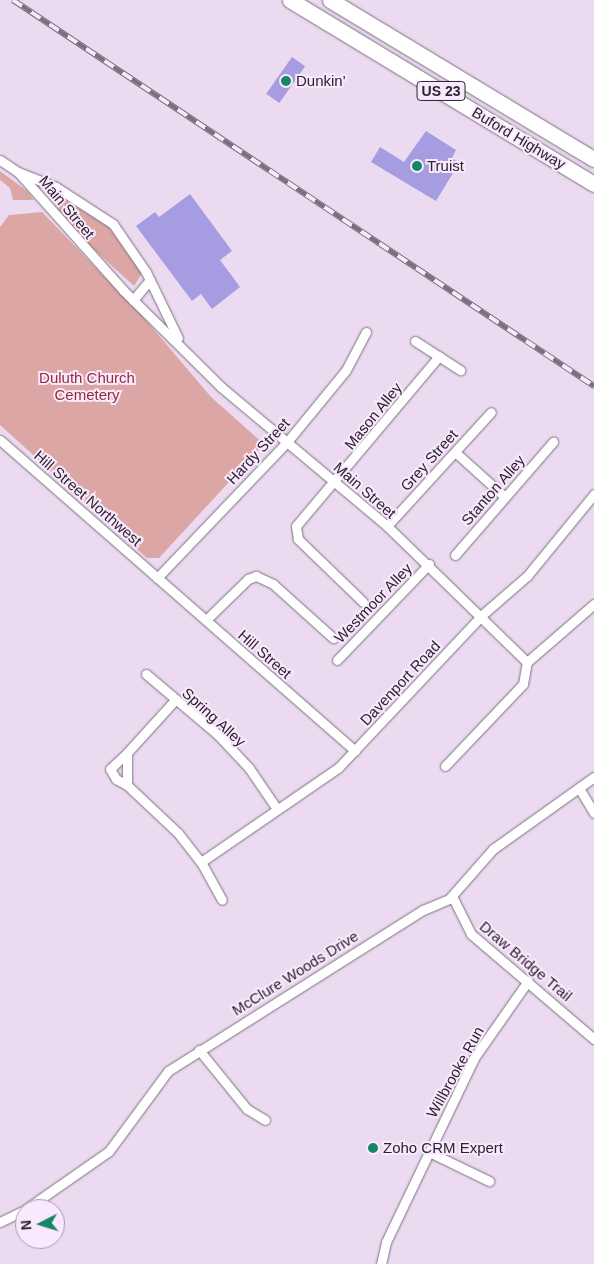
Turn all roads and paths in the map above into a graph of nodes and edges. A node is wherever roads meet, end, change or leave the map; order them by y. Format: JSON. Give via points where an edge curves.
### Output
{"nodes":[{"id":1,"x":290,"y":0,"type":"edge"},
{"id":2,"x":330,"y":0,"type":"edge"},
{"id":3,"x":343,"y":32,"type":"junction"},
{"id":4,"x":417,"y":52,"type":"junction"},
{"id":5,"x":498,"y":126,"type":"junction"},
{"id":6,"x":547,"y":130,"type":"junction"},
{"id":7,"x":594,"y":159,"type":"edge"},
{"id":8,"x":0,"y":160,"type":"edge"},
{"id":9,"x":18,"y":172,"type":"junction"},
{"id":10,"x":594,"y":184,"type":"edge"},
{"id":11,"x":150,"y":280,"type":"junction"},
{"id":12,"x":133,"y":300,"type":"junction"},
{"id":13,"x":366,"y":332,"type":"dead end"},
{"id":14,"x":415,"y":341,"type":"dead end"},
{"id":15,"x":181,"y":344,"type":"junction"},
{"id":16,"x":439,"y":356,"type":"junction"},
{"id":17,"x":460,"y":370,"type":"dead end"},
{"id":18,"x":491,"y":412,"type":"dead end"},
{"id":19,"x":0,"y":440,"type":"edge"},
{"id":20,"x":287,"y":442,"type":"junction"},
{"id":21,"x":553,"y":442,"type":"dead end"},
{"id":22,"x":455,"y":452,"type":"junction"},
{"id":23,"x":337,"y":482,"type":"junction"},
{"id":24,"x":594,"y":494,"type":"edge"},
{"id":25,"x":505,"y":497,"type":"junction"},
{"id":26,"x":387,"y":526,"type":"junction"},
{"id":27,"x":455,"y":555,"type":"dead end"},
{"id":28,"x":429,"y":564,"type":"junction"},
{"id":29,"x":157,"y":578,"type":"junction"},
{"id":30,"x":363,"y":602,"type":"dead end"},
{"id":31,"x":594,"y":604,"type":"edge"},
{"id":32,"x":482,"y":615,"type":"junction"},
{"id":33,"x":206,"y":620,"type":"junction"},
{"id":34,"x":333,"y":638,"type":"dead end"},
{"id":35,"x":337,"y":660,"type":"dead end"},
{"id":36,"x":527,"y":662,"type":"junction"},
{"id":37,"x":146,"y":674,"type":"dead end"},
{"id":38,"x":175,"y":700,"type":"junction"},
{"id":39,"x":355,"y":751,"type":"junction"},
{"id":40,"x":127,"y":753,"type":"junction"},
{"id":41,"x":446,"y":766,"type":"dead end"},
{"id":42,"x":594,"y":777,"type":"edge"},
{"id":43,"x":127,"y":785,"type":"junction"},
{"id":44,"x":579,"y":788,"type":"junction"},
{"id":45,"x":277,"y":808,"type":"junction"},
{"id":46,"x":594,"y":813,"type":"edge"},
{"id":47,"x":201,"y":862,"type":"junction"},
{"id":48,"x":452,"y":896,"type":"junction"},
{"id":49,"x":222,"y":900,"type":"dead end"},
{"id":50,"x":528,"y":981,"type":"junction"},
{"id":51,"x":594,"y":1039,"type":"edge"},
{"id":52,"x":199,"y":1050,"type":"junction"},
{"id":53,"x":265,"y":1120,"type":"dead end"},
{"id":54,"x":429,"y":1152,"type":"junction"},
{"id":55,"x":489,"y":1181,"type":"dead end"},
{"id":56,"x":40,"y":1199,"type":"edge"},
{"id":57,"x":15,"y":1214,"type":"edge"},
{"id":58,"x":0,"y":1222,"type":"edge"},
{"id":59,"x":381,"y":1264,"type":"edge"}],
"edges":[{"from":1,"to":3,"type":"main road","name":"Buford Highway","number":"US 23"},
{"from":2,"to":4,"type":"main road","name":"Buford Highway","number":"US 23"},
{"from":3,"to":4,"type":"main road","via":[[361,32],[403,57]]},
{"from":3,"to":5,"type":"main road","name":"Buford Highway","number":"US 23"},
{"from":4,"to":6,"type":"main road","name":"Buford Highway","number":"US 23"},
{"from":5,"to":6,"type":"main road","via":[[511,121]]},
{"from":5,"to":10,"type":"main road","name":"Buford Highway","number":"US 23"},
{"from":6,"to":7,"type":"main road","name":"Buford Highway","number":"US 23"},
{"from":8,"to":9,"type":"street"},
{"from":9,"to":11,"type":"street","name":"Main Street","via":[[56,186],[112,224]]},
{"from":9,"to":12,"type":"street","name":"Main Street"},
{"from":11,"to":12,"type":"street"},
{"from":11,"to":15,"type":"street","name":"Main Street"},
{"from":12,"to":15,"type":"street","name":"Main Street"},
{"from":13,"to":20,"type":"street","name":"Hardy Street","via":[[346,370]]},
{"from":14,"to":16,"type":"street"},
{"from":15,"to":20,"type":"street","name":"Main Street","via":[[221,387]]},
{"from":16,"to":17,"type":"street"},
{"from":16,"to":23,"type":"street","name":"Mason Alley"},
{"from":18,"to":22,"type":"street","name":"Grey Street"},
{"from":19,"to":29,"type":"street","name":"Hill Street Northwest"},
{"from":20,"to":23,"type":"street","name":"Main Street"},
{"from":20,"to":29,"type":"street","name":"Hardy Street"},
{"from":21,"to":25,"type":"street","name":"Stanton Alley"},
{"from":22,"to":25,"type":"street"},
{"from":22,"to":26,"type":"street","name":"Grey Street"},
{"from":23,"to":26,"type":"street","name":"Main Street"},
{"from":23,"to":30,"type":"street","name":"Mason Alley","via":[[296,526],[295,532]]},
{"from":24,"to":32,"type":"street","name":"Davenport Road","via":[[527,576]]},
{"from":25,"to":27,"type":"street","name":"Stanton Alley"},
{"from":26,"to":28,"type":"street","name":"Main Street"},
{"from":28,"to":32,"type":"street","name":"Main Street"},
{"from":28,"to":35,"type":"street","name":"Westmoor Alley"},
{"from":29,"to":33,"type":"street","name":"Hill Street"},
{"from":31,"to":36,"type":"street"},
{"from":32,"to":36,"type":"street","name":"Main Street"},
{"from":32,"to":39,"type":"street","name":"Davenport Road"},
{"from":33,"to":34,"type":"street","via":[[248,579],[256,576],[273,584]]},
{"from":33,"to":39,"type":"street","name":"Hill Street"},
{"from":36,"to":41,"type":"street","via":[[523,684]]},
{"from":37,"to":38,"type":"street","name":"Spring Alley"},
{"from":38,"to":40,"type":"street"},
{"from":38,"to":45,"type":"street","name":"Spring Alley","via":[[217,734],[249,768]]},
{"from":39,"to":45,"type":"street","name":"Davenport Road","via":[[338,768]]},
{"from":40,"to":43,"type":"street"},
{"from":40,"to":43,"type":"street","via":[[110,769],[116,779]]},
{"from":42,"to":44,"type":"street","name":"McClure Woods Drive"},
{"from":43,"to":47,"type":"street","via":[[152,805]]},
{"from":44,"to":46,"type":"street"},
{"from":44,"to":48,"type":"street","name":"McClure Woods Drive","via":[[493,849]]},
{"from":45,"to":47,"type":"street","name":"Davenport Road"},
{"from":47,"to":49,"type":"street"},
{"from":48,"to":50,"type":"street","name":"Draw Bridge Trail","via":[[471,934]]},
{"from":48,"to":52,"type":"street","name":"McClure Woods Drive","via":[[423,910]]},
{"from":50,"to":51,"type":"street","name":"Draw Bridge Trail"},
{"from":50,"to":54,"type":"street","name":"Willbrooke Run","via":[[474,1058]]},
{"from":52,"to":53,"type":"street","via":[[247,1109]]},
{"from":52,"to":56,"type":"street","name":"McClure Woods Drive","via":[[168,1071],[110,1151]]},
{"from":54,"to":55,"type":"street"},
{"from":54,"to":59,"type":"street","name":"Willbrooke Run","via":[[386,1242]]},
{"from":57,"to":58,"type":"street","name":"McClure Woods Drive"}]}
